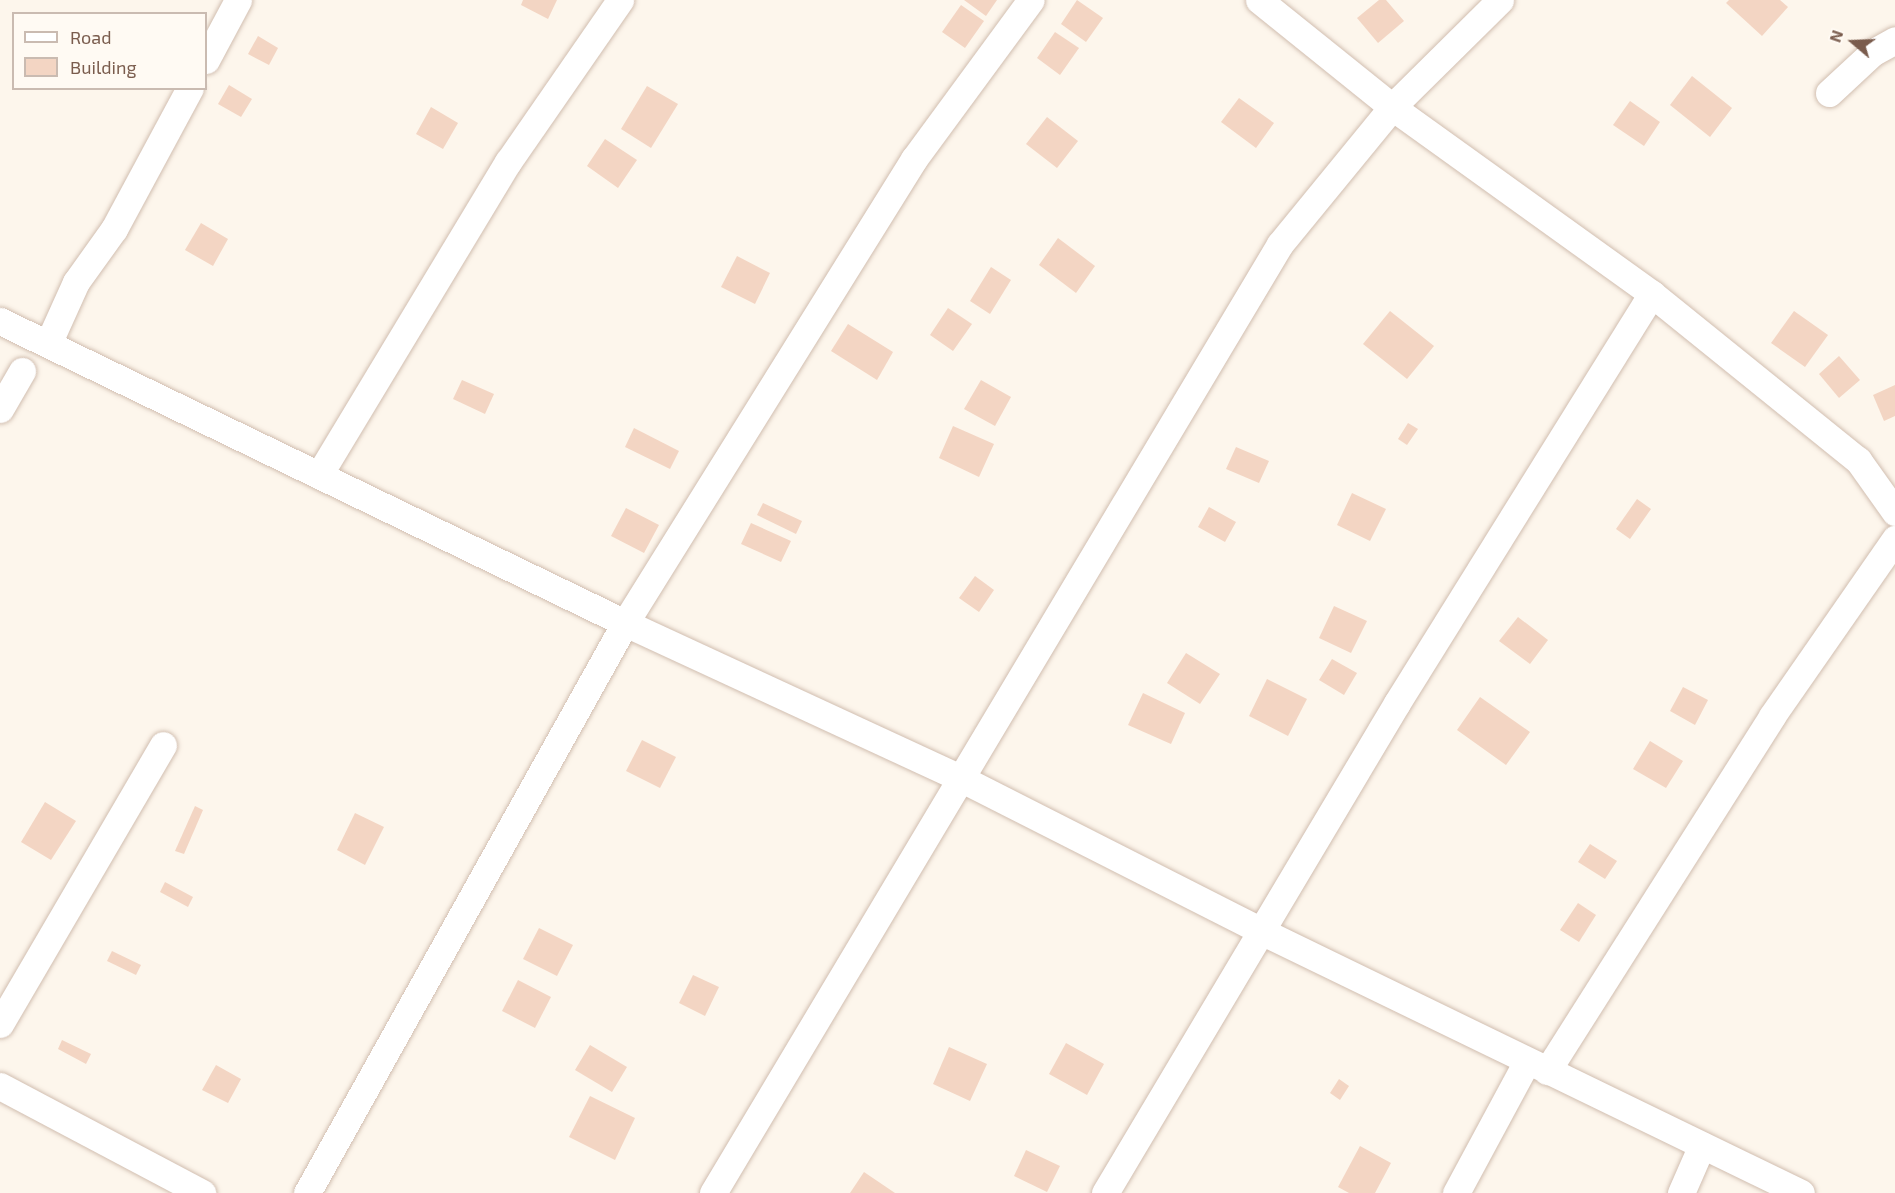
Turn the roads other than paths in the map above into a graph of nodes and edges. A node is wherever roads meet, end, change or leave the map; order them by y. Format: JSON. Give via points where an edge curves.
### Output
{"nodes":[{"id":1,"x":238,"y":0,"type":"edge"},
{"id":2,"x":620,"y":0,"type":"edge"},
{"id":3,"x":1031,"y":0,"type":"edge"},
{"id":4,"x":1259,"y":0,"type":"edge"},
{"id":5,"x":1500,"y":0,"type":"edge"},
{"id":6,"x":1895,"y":40,"type":"edge"},
{"id":7,"x":207,"y":58,"type":"edge"},
{"id":8,"x":189,"y":90,"type":"edge"},
{"id":9,"x":1829,"y":93,"type":"dead end"},
{"id":10,"x":1392,"y":106,"type":"junction"},
{"id":11,"x":1652,"y":294,"type":"junction"},
{"id":12,"x":0,"y":321,"type":"edge"},
{"id":13,"x":48,"y":344,"type":"junction"},
{"id":14,"x":22,"y":371,"type":"dead end"},
{"id":15,"x":0,"y":409,"type":"edge"},
{"id":16,"x":319,"y":475,"type":"junction"},
{"id":17,"x":1895,"y":512,"type":"edge"},
{"id":18,"x":1895,"y":539,"type":"edge"},
{"id":19,"x":625,"y":623,"type":"junction"},
{"id":20,"x":163,"y":745,"type":"dead end"},
{"id":21,"x":960,"y":777,"type":"junction"},
{"id":22,"x":1261,"y":931,"type":"junction"},
{"id":23,"x":0,"y":1024,"type":"edge"},
{"id":24,"x":1537,"y":1066,"type":"junction"},
{"id":25,"x":0,"y":1086,"type":"edge"},
{"id":26,"x":1702,"y":1145,"type":"junction"},
{"id":27,"x":202,"y":1193,"type":"edge"},
{"id":28,"x":307,"y":1193,"type":"edge"},
{"id":29,"x":713,"y":1193,"type":"edge"},
{"id":30,"x":1105,"y":1193,"type":"edge"},
{"id":31,"x":1456,"y":1193,"type":"edge"},
{"id":32,"x":1681,"y":1193,"type":"edge"},
{"id":33,"x":1801,"y":1193,"type":"edge"}],
"edges":[{"from":1,"to":7,"type":"street"},
{"from":2,"to":16,"type":"street","via":[[508,162]]},
{"from":3,"to":19,"type":"street","via":[[914,159]]},
{"from":4,"to":10,"type":"street"},
{"from":5,"to":10,"type":"street"},
{"from":6,"to":9,"type":"street","via":[[1872,52]]},
{"from":8,"to":13,"type":"street","via":[[114,229],[76,282]]},
{"from":10,"to":11,"type":"street"},
{"from":10,"to":21,"type":"street","via":[[1280,244]]},
{"from":11,"to":17,"type":"street","via":[[1858,460]]},
{"from":11,"to":22,"type":"street"},
{"from":12,"to":13,"type":"street"},
{"from":13,"to":16,"type":"street"},
{"from":14,"to":15,"type":"street"},
{"from":16,"to":19,"type":"street"},
{"from":18,"to":24,"type":"street"},
{"from":19,"to":21,"type":"street"},
{"from":19,"to":28,"type":"street"},
{"from":20,"to":23,"type":"street"},
{"from":21,"to":22,"type":"street"},
{"from":21,"to":29,"type":"street"},
{"from":22,"to":24,"type":"street"},
{"from":22,"to":30,"type":"street"},
{"from":24,"to":26,"type":"street"},
{"from":24,"to":31,"type":"street"},
{"from":25,"to":27,"type":"street"},
{"from":26,"to":32,"type":"street"},
{"from":26,"to":33,"type":"street"}]}
